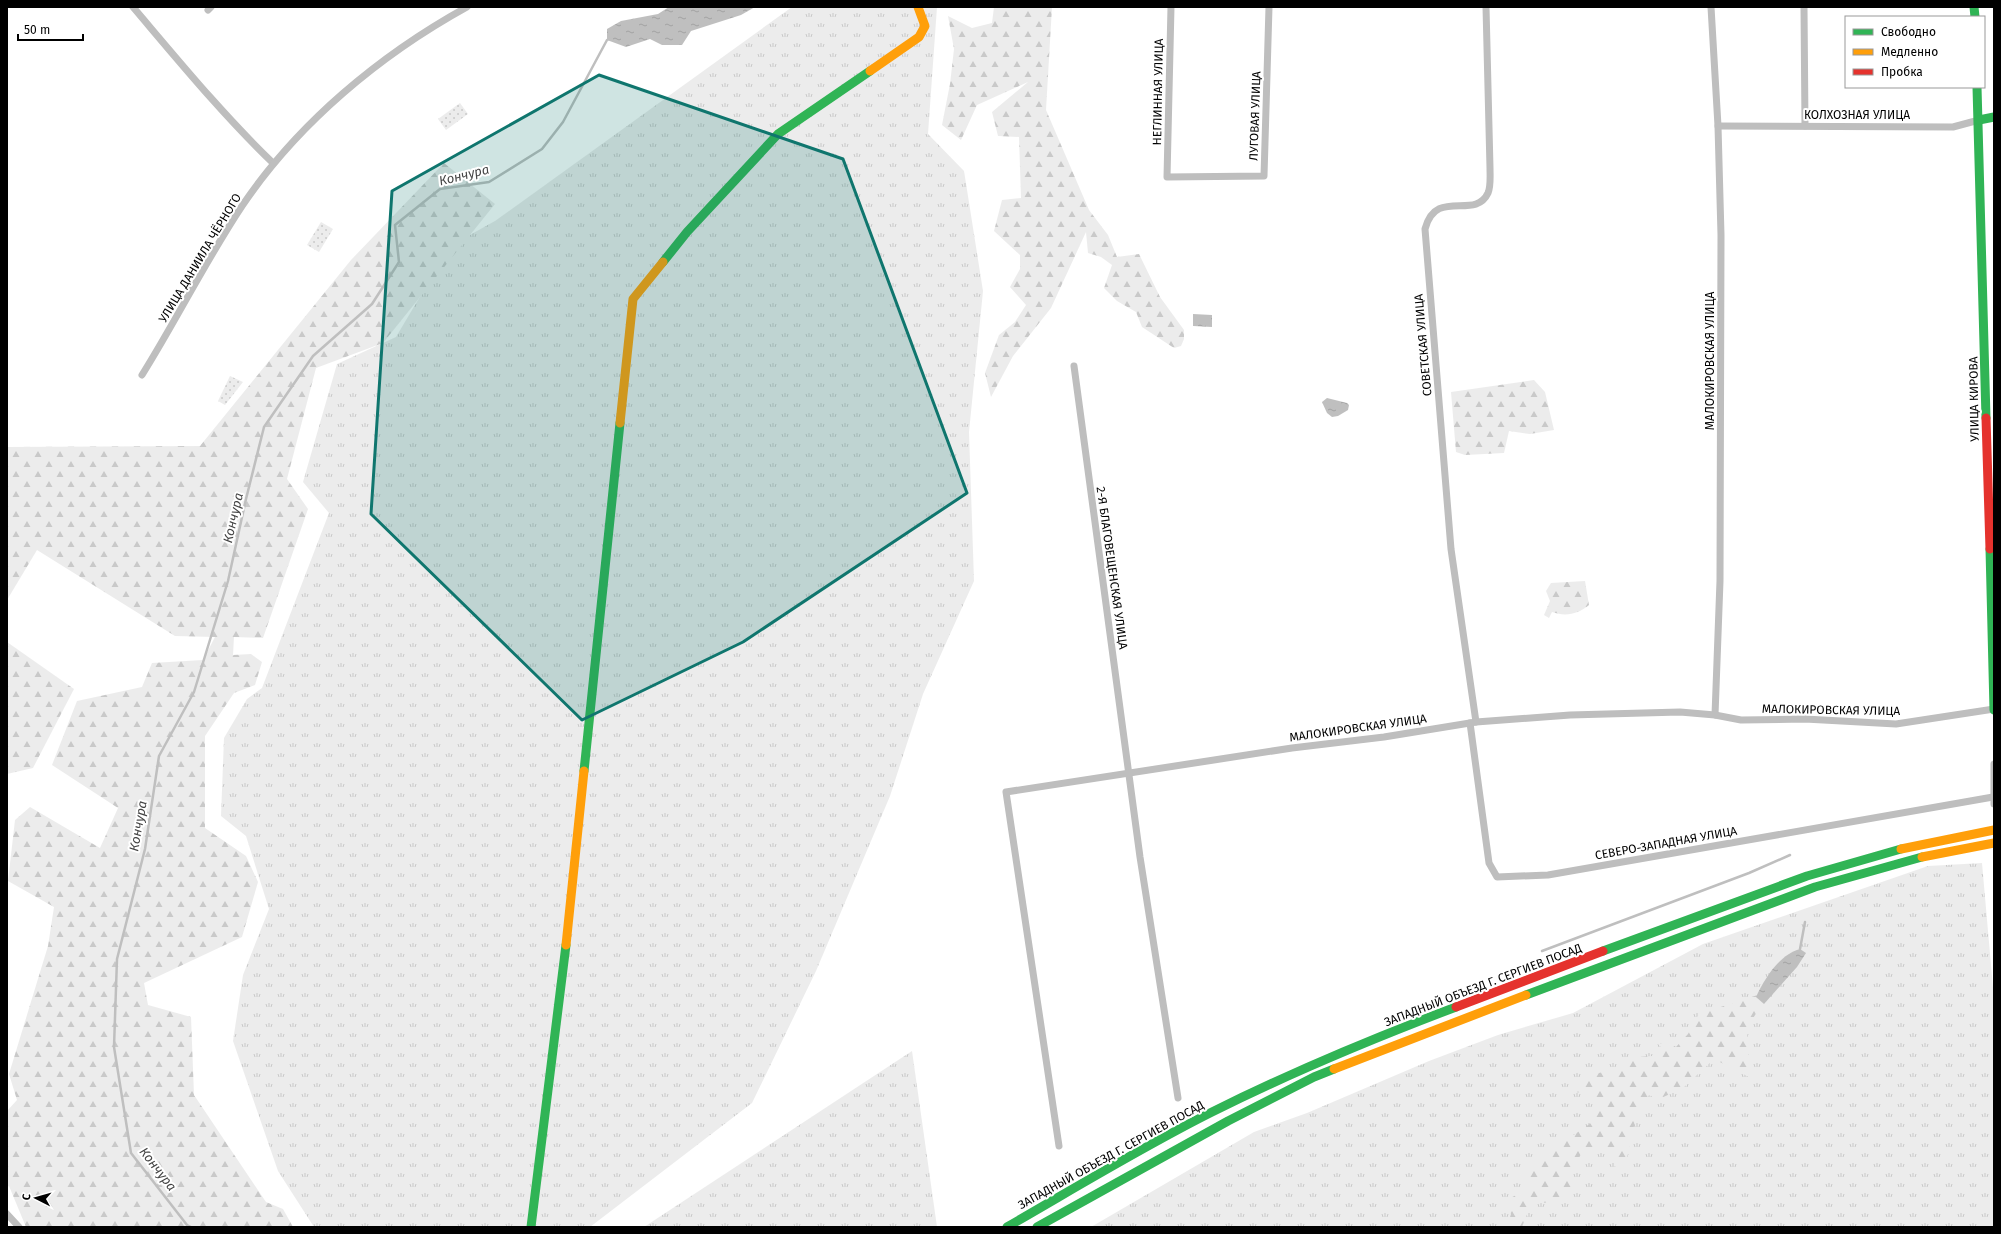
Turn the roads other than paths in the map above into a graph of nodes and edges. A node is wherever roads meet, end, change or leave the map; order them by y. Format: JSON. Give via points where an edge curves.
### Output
{"nodes":[{"id":1,"x":133,"y":7,"type":"edge"},
{"id":2,"x":467,"y":7,"type":"edge"},
{"id":3,"x":918,"y":7,"type":"edge"},
{"id":4,"x":1171,"y":7,"type":"edge"},
{"id":5,"x":1269,"y":7,"type":"edge"},
{"id":6,"x":1486,"y":7,"type":"edge"},
{"id":7,"x":1711,"y":7,"type":"edge"},
{"id":8,"x":1804,"y":7,"type":"edge"},
{"id":9,"x":1977,"y":88,"type":"edge"},
{"id":10,"x":1994,"y":117,"type":"edge"},
{"id":11,"x":1979,"y":120,"type":"junction"},
{"id":12,"x":1718,"y":126,"type":"junction"},
{"id":13,"x":1805,"y":126,"type":"junction"},
{"id":14,"x":273,"y":163,"type":"junction"},
{"id":15,"x":1167,"y":177,"type":"joint"},
{"id":16,"x":1074,"y":366,"type":"dead end"},
{"id":17,"x":142,"y":375,"type":"dead end"},
{"id":18,"x":1994,"y":709,"type":"edge"},
{"id":19,"x":1715,"y":715,"type":"junction"},
{"id":20,"x":1473,"y":723,"type":"junction"},
{"id":21,"x":1994,"y":764,"type":"edge"},
{"id":22,"x":1130,"y":774,"type":"junction"},
{"id":23,"x":1994,"y":801,"type":"edge"},
{"id":24,"x":1994,"y":830,"type":"edge"},
{"id":25,"x":1994,"y":843,"type":"edge"},
{"id":26,"x":1178,"y":1098,"type":"dead end"},
{"id":27,"x":1059,"y":1146,"type":"dead end"},
{"id":28,"x":7,"y":1214,"type":"edge"},
{"id":29,"x":19,"y":1227,"type":"edge"},
{"id":30,"x":531,"y":1227,"type":"edge"},
{"id":31,"x":1007,"y":1227,"type":"edge"},
{"id":32,"x":1037,"y":1227,"type":"edge"}],
"edges":[{"from":1,"to":14,"type":"street","via":[[188,72]]},
{"from":2,"to":14,"type":"street","name":"УЛИЦА ДАНИИЛА ЧЁРНОГО","via":[[404,45],[358,81]]},
{"from":3,"to":30,"type":"main road","via":[[925,26],[919,37],[778,134],[686,232],[633,299],[560,1006]]},
{"from":4,"to":15,"type":"street","name":"НЕГЛИННАЯ УЛИЦА"},
{"from":5,"to":15,"type":"street","name":"ЛУГОВАЯ УЛИЦА","via":[[1264,176]]},
{"from":6,"to":20,"type":"street","name":"СОВЕТСКАЯ УЛИЦА","via":[[1490,168],[1488,193],[1483,200],[1476,203],[1441,207],[1431,214],[1425,229],[1451,549]]},
{"from":7,"to":12,"type":"street","name":"МАЛОКИРОВСКАЯ УЛИЦА"},
{"from":8,"to":13,"type":"street"},
{"from":9,"to":11,"type":"main road","name":"УЛИЦА КИРОВА"},
{"from":10,"to":11,"type":"main road","name":"КОЛХОЗНАЯ УЛИЦА"},
{"from":11,"to":13,"type":"street","name":"КОЛХОЗНАЯ УЛИЦА","via":[[1954,127]]},
{"from":11,"to":18,"type":"main road","name":"УЛИЦА КИРОВА"},
{"from":12,"to":13,"type":"street","name":"КОЛХОЗНАЯ УЛИЦА"},
{"from":12,"to":19,"type":"street","name":"МАЛОКИРОВСКАЯ УЛИЦА","via":[[1721,235],[1720,565]]},
{"from":14,"to":17,"type":"street","name":"УЛИЦА ДАНИИЛА ЧЁРНОГО","via":[[216,247]]},
{"from":16,"to":22,"type":"street","name":"2-Я БЛАГОВЕЩЕНСКАЯ УЛИЦА"},
{"from":18,"to":19,"type":"street","name":"МАЛОКИРОВСКАЯ УЛИЦА","via":[[1896,724],[1805,719],[1740,720]]},
{"from":19,"to":20,"type":"street","name":"МАЛОКИРОВСКАЯ УЛИЦА","via":[[1680,712],[1570,715]]},
{"from":20,"to":22,"type":"street","name":"МАЛОКИРОВСКАЯ УЛИЦА"},
{"from":20,"to":23,"type":"street","name":"СЕВЕРО-ЗАПАДНАЯ УЛИЦА","via":[[1489,863],[1498,877],[1548,875]]},
{"from":21,"to":23,"type":"street"},
{"from":22,"to":26,"type":"street","name":"2-Я БЛАГОВЕЩЕНСКАЯ УЛИЦА","via":[[1140,857]]},
{"from":22,"to":27,"type":"street","name":"МАЛОКИРОВСКАЯ УЛИЦА","via":[[1006,792]]},
{"from":24,"to":31,"type":"main road","name":"ЗАПАДНЫЙ ОБЪЕЗД Г. СЕРГИЕВ ПОСАД","via":[[1953,836],[1854,861],[1759,893],[1342,1052],[1169,1133]]},
{"from":25,"to":32,"type":"main road","name":"ЗАПАДНЫЙ ОБЪЕЗД Г. СЕРГИЕВ ПОСАД","via":[[1916,858],[1815,887],[1478,1012],[1321,1075],[1228,1121]]},
{"from":28,"to":29,"type":"street"}]}
